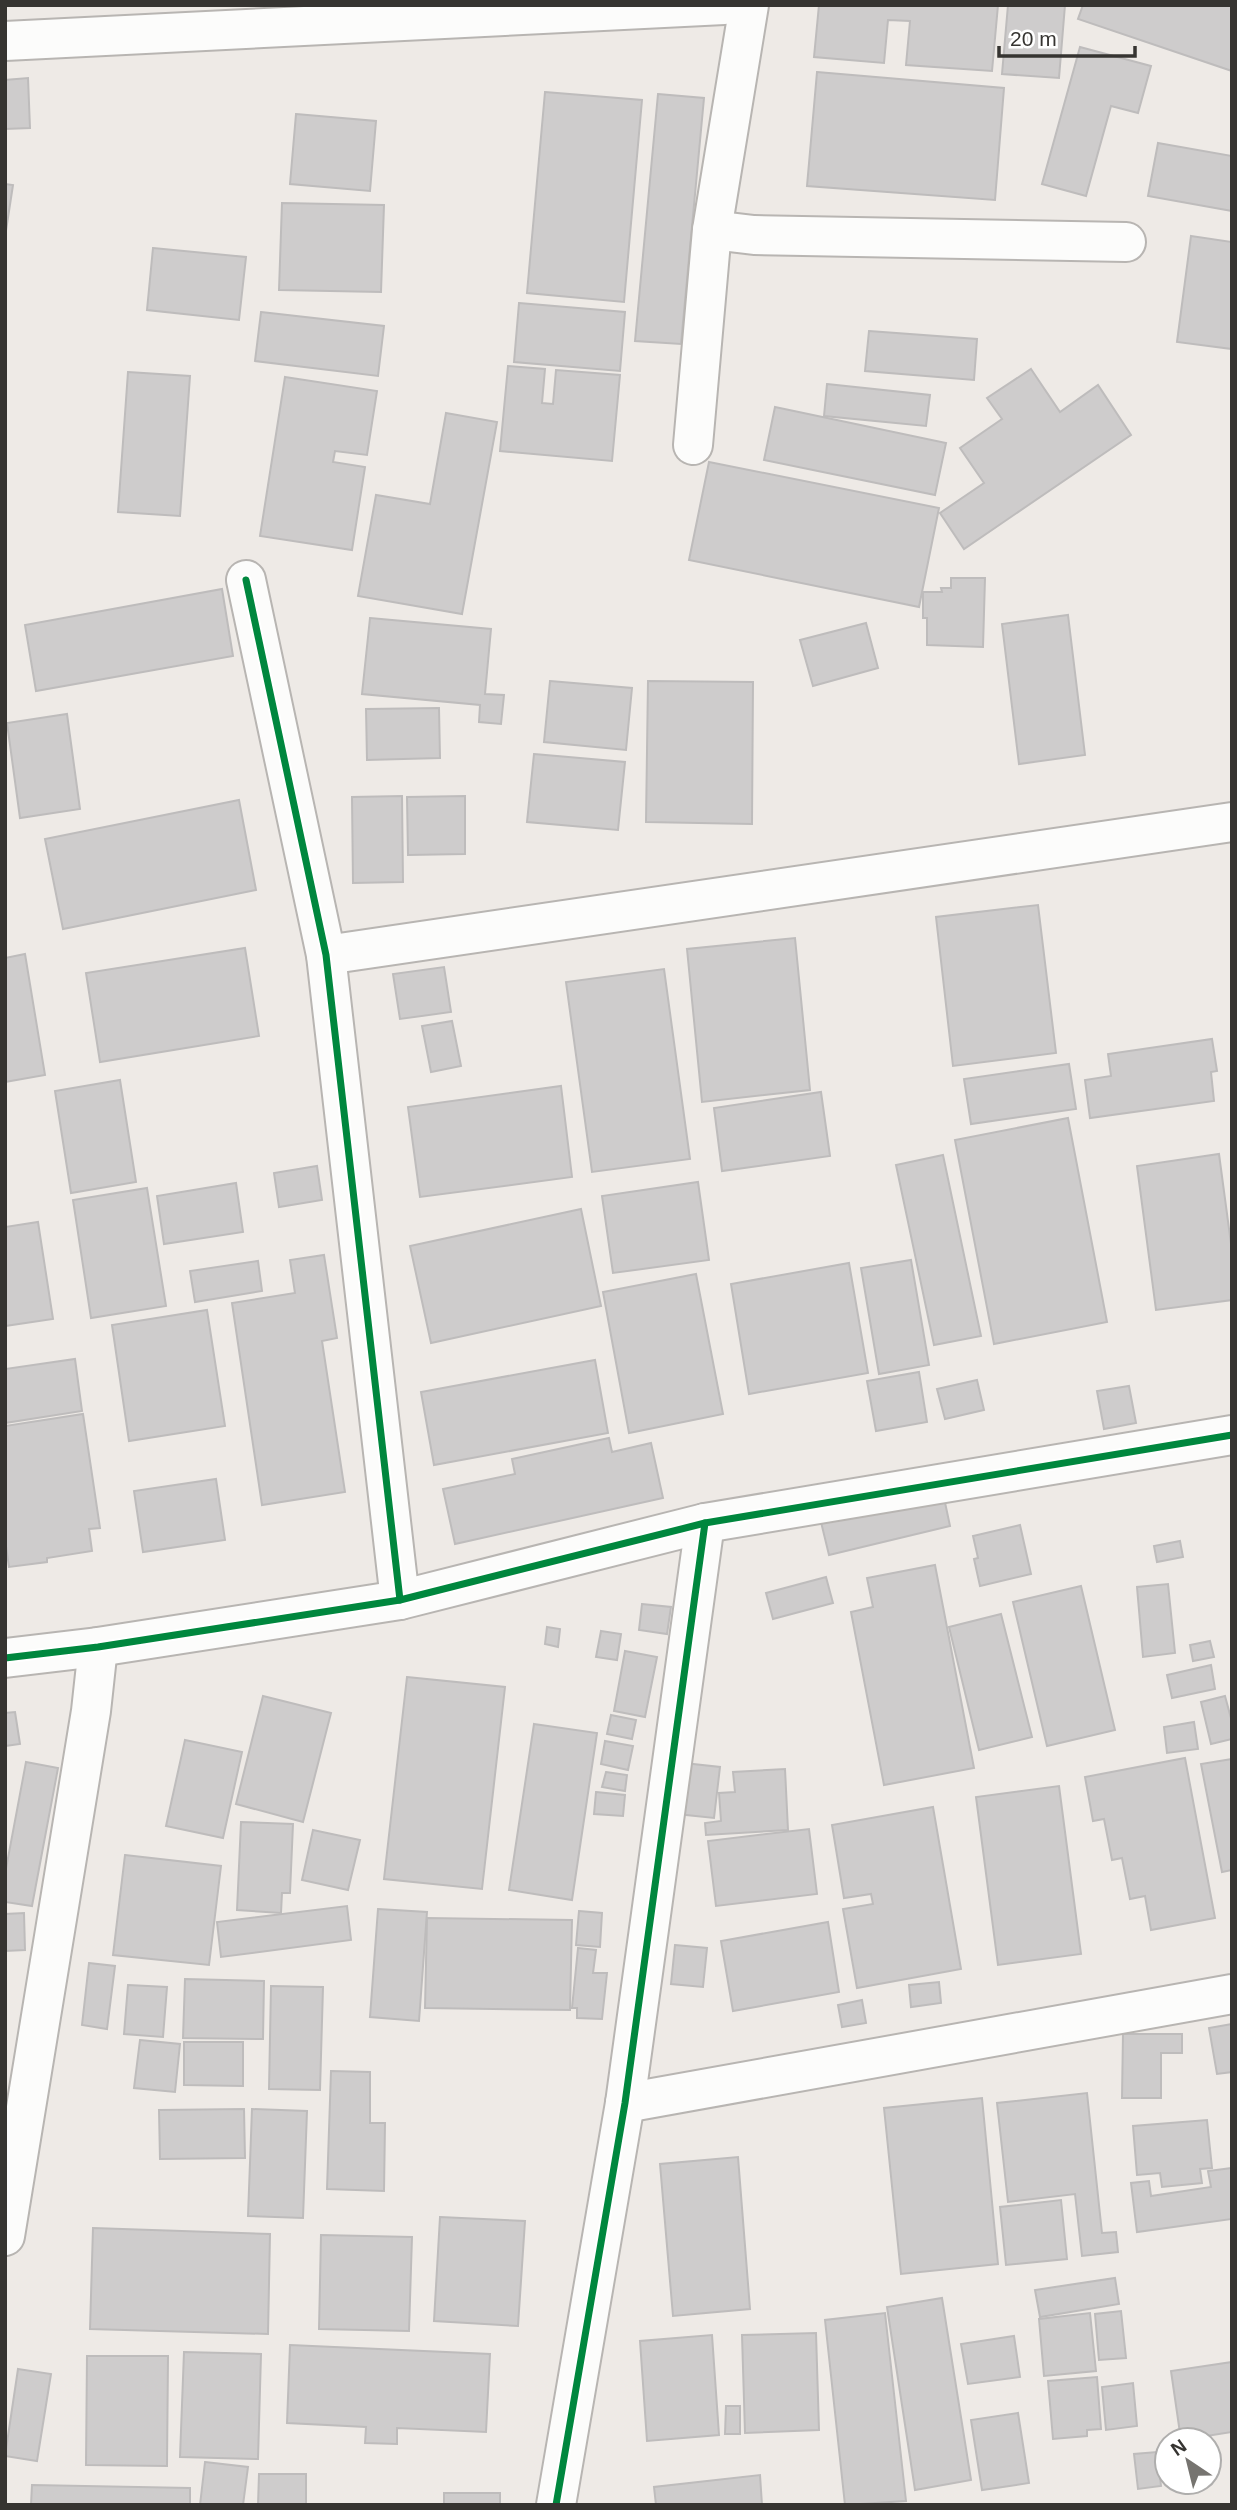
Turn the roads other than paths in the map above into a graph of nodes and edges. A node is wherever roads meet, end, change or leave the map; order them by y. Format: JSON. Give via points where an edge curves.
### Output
{"nodes":[{"id":1,"x":724,"y":5,"type":"edge"},
{"id":2,"x":749,"y":5,"type":"edge"},
{"id":3,"x":5,"y":41,"type":"edge"},
{"id":4,"x":712,"y":230,"type":"junction"},
{"id":5,"x":1126,"y":242,"type":"dead end"},
{"id":6,"x":693,"y":445,"type":"dead end"},
{"id":7,"x":246,"y":580,"type":"dead end"},
{"id":8,"x":1232,"y":822,"type":"edge"},
{"id":9,"x":326,"y":955,"type":"junction"},
{"id":10,"x":1232,"y":1435,"type":"edge"},
{"id":11,"x":705,"y":1523,"type":"junction"},
{"id":12,"x":400,"y":1600,"type":"junction"},
{"id":13,"x":98,"y":1647,"type":"junction"},
{"id":14,"x":5,"y":1658,"type":"edge"},
{"id":15,"x":1232,"y":1994,"type":"edge"},
{"id":16,"x":625,"y":2103,"type":"junction"},
{"id":17,"x":5,"y":2236,"type":"edge"},
{"id":18,"x":556,"y":2505,"type":"edge"}],
"edges":[{"from":1,"to":3,"type":"street"},
{"from":2,"to":4,"type":"street"},
{"from":4,"to":5,"type":"street","via":[[754,235]]},
{"from":4,"to":6,"type":"street"},
{"from":7,"to":9,"type":"street"},
{"from":8,"to":9,"type":"street"},
{"from":9,"to":12,"type":"street"},
{"from":10,"to":11,"type":"street"},
{"from":11,"to":12,"type":"street"},
{"from":11,"to":16,"type":"street"},
{"from":12,"to":13,"type":"street"},
{"from":13,"to":14,"type":"street"},
{"from":13,"to":17,"type":"street","via":[[92,1711]]},
{"from":15,"to":16,"type":"street"},
{"from":16,"to":18,"type":"street"}]}
